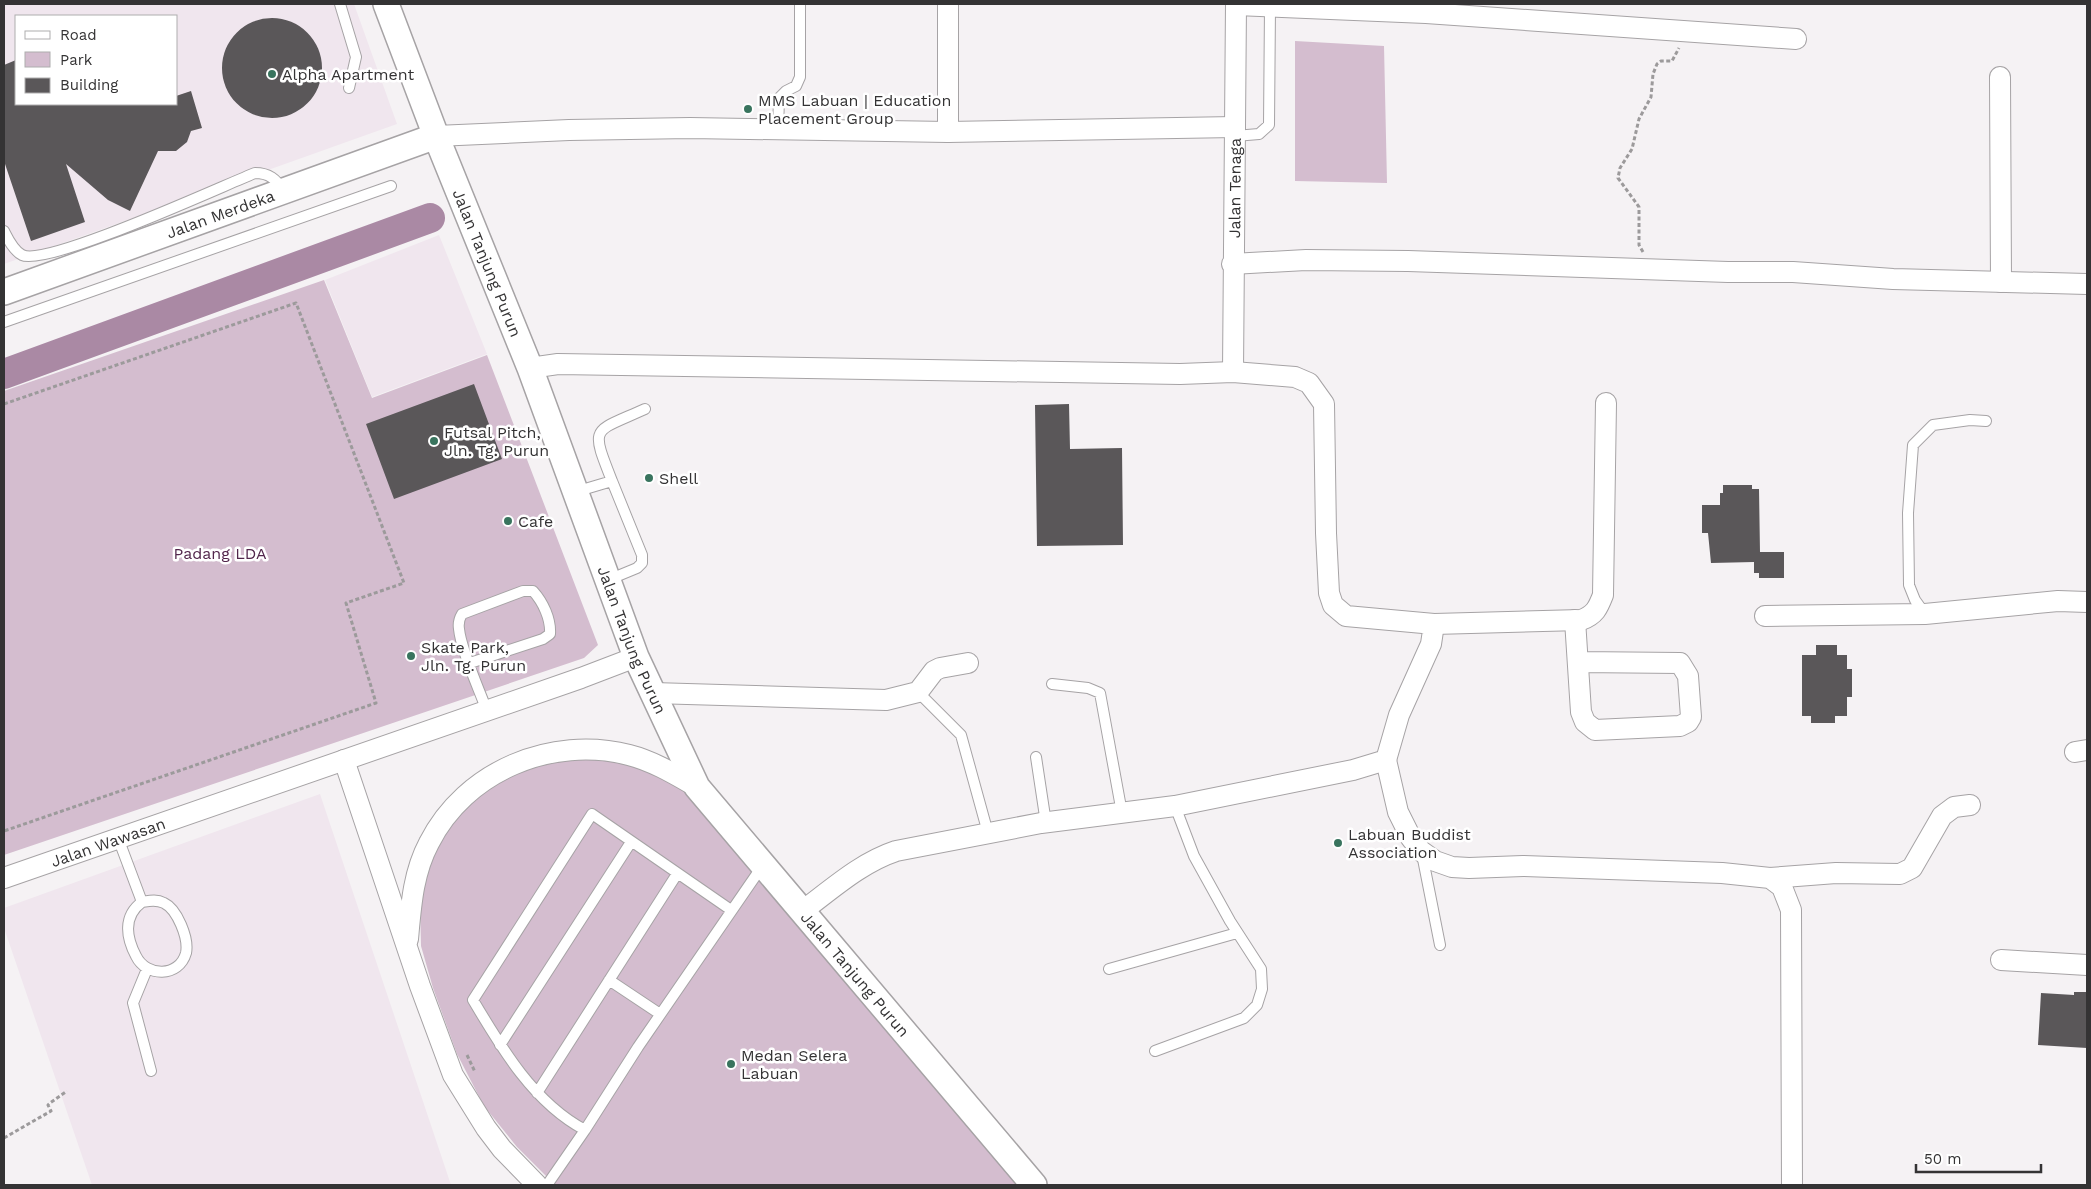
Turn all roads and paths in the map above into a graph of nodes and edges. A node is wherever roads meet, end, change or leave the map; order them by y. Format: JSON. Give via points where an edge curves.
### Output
{"nodes":[{"id":1,"x":340,"y":4,"type":"edge"},
{"id":2,"x":386,"y":4,"type":"edge"},
{"id":3,"x":800,"y":4,"type":"edge"},
{"id":4,"x":948,"y":4,"type":"edge"},
{"id":5,"x":1236,"y":4,"type":"edge"},
{"id":6,"x":1270,"y":7,"type":"junction"},
{"id":7,"x":1684,"y":30,"type":"junction"},
{"id":8,"x":1796,"y":39,"type":"dead end"},
{"id":9,"x":2000,"y":77,"type":"dead end"},
{"id":10,"x":349,"y":88,"type":"dead end"},
{"id":11,"x":778,"y":130,"type":"junction"},
{"id":12,"x":948,"y":132,"type":"junction"},
{"id":13,"x":1235,"y":132,"type":"junction"},
{"id":14,"x":436,"y":136,"type":"junction"},
{"id":15,"x":391,"y":186,"type":"dead end"},
{"id":16,"x":4,"y":231,"type":"edge"},
{"id":17,"x":95,"y":249,"type":"junction"},
{"id":18,"x":1232,"y":264,"type":"junction"},
{"id":19,"x":1649,"y":269,"type":"junction"},
{"id":20,"x":2000,"y":282,"type":"junction"},
{"id":21,"x":2087,"y":284,"type":"edge"},
{"id":22,"x":4,"y":292,"type":"edge"},
{"id":23,"x":4,"y":322,"type":"edge"},
{"id":24,"x":530,"y":368,"type":"junction"},
{"id":25,"x":1233,"y":372,"type":"junction"},
{"id":26,"x":1606,"y":403,"type":"dead end"},
{"id":27,"x":4,"y":404,"type":"edge"},
{"id":28,"x":644,"y":409,"type":"dead end"},
{"id":29,"x":1986,"y":421,"type":"dead end"},
{"id":30,"x":612,"y":481,"type":"junction"},
{"id":31,"x":574,"y":492,"type":"junction"},
{"id":32,"x":608,"y":580,"type":"junction"},
{"id":33,"x":2087,"y":602,"type":"edge"},
{"id":34,"x":1925,"y":614,"type":"junction"},
{"id":35,"x":1765,"y":616,"type":"dead end"},
{"id":36,"x":1575,"y":620,"type":"junction"},
{"id":37,"x":1434,"y":624,"type":"junction"},
{"id":38,"x":636,"y":656,"type":"junction"},
{"id":39,"x":968,"y":662,"type":"dead end"},
{"id":40,"x":1578,"y":662,"type":"junction"},
{"id":41,"x":470,"y":663,"type":"junction"},
{"id":42,"x":1052,"y":684,"type":"dead end"},
{"id":43,"x":918,"y":692,"type":"junction"},
{"id":44,"x":653,"y":693,"type":"junction"},
{"id":45,"x":487,"y":711,"type":"junction"},
{"id":46,"x":1036,"y":757,"type":"dead end"},
{"id":47,"x":344,"y":760,"type":"junction"},
{"id":48,"x":1386,"y":760,"type":"junction"},
{"id":49,"x":697,"y":787,"type":"junction"},
{"id":50,"x":1970,"y":805,"type":"dead end"},
{"id":51,"x":1175,"y":806,"type":"junction"},
{"id":52,"x":1122,"y":813,"type":"junction"},
{"id":53,"x":1046,"y":823,"type":"junction"},
{"id":54,"x":4,"y":831,"type":"edge"},
{"id":55,"x":988,"y":832,"type":"junction"},
{"id":56,"x":118,"y":838,"type":"junction"},
{"id":57,"x":631,"y":842,"type":"junction"},
{"id":58,"x":1421,"y":851,"type":"junction"},
{"id":59,"x":763,"y":864,"type":"junction"},
{"id":60,"x":677,"y":874,"type":"junction"},
{"id":61,"x":4,"y":878,"type":"edge"},
{"id":62,"x":1770,"y":878,"type":"junction"},
{"id":63,"x":142,"y":902,"type":"junction"},
{"id":64,"x":731,"y":910,"type":"junction"},
{"id":65,"x":801,"y":912,"type":"junction"},
{"id":66,"x":1237,"y":933,"type":"junction"},
{"id":67,"x":1440,"y":945,"type":"dead end"},
{"id":68,"x":407,"y":948,"type":"junction"},
{"id":69,"x":2001,"y":960,"type":"dead end"},
{"id":70,"x":2087,"y":965,"type":"edge"},
{"id":71,"x":147,"y":969,"type":"junction"},
{"id":72,"x":1109,"y":969,"type":"dead end"},
{"id":73,"x":609,"y":980,"type":"junction"},
{"id":74,"x":660,"y":1014,"type":"junction"},
{"id":75,"x":500,"y":1044,"type":"junction"},
{"id":76,"x":464,"y":1048,"type":"dead end"},
{"id":77,"x":1155,"y":1051,"type":"dead end"},
{"id":78,"x":151,"y":1071,"type":"dead end"},
{"id":79,"x":478,"y":1080,"type":"dead end"},
{"id":80,"x":67,"y":1091,"type":"dead end"},
{"id":81,"x":537,"y":1093,"type":"junction"},
{"id":82,"x":585,"y":1130,"type":"junction"},
{"id":83,"x":4,"y":1138,"type":"edge"},
{"id":84,"x":537,"y":1185,"type":"edge"},
{"id":85,"x":547,"y":1185,"type":"edge"},
{"id":86,"x":1034,"y":1185,"type":"edge"},
{"id":87,"x":1792,"y":1185,"type":"edge"}],
"edges":[{"from":1,"to":10,"type":"lane","via":[[356,57]]},
{"from":2,"to":14,"type":"street","name":"Jalan Tanjung Purun"},
{"from":3,"to":11,"type":"lane","via":[[799,82],[779,98]]},
{"from":4,"to":12,"type":"street"},
{"from":5,"to":6,"type":"street"},
{"from":5,"to":13,"type":"street","name":"Jalan Tenaga"},
{"from":6,"to":7,"type":"street","via":[[1426,13]]},
{"from":6,"to":13,"type":"lane","via":[[1269,125],[1259,134]]},
{"from":7,"to":8,"type":"street"},
{"from":7,"to":19,"type":"path","via":[[1672,61],[1657,64],[1651,97],[1639,119],[1632,149],[1620,168],[1618,178],[1639,207],[1639,245]]},
{"from":9,"to":20,"type":"street"},
{"from":11,"to":12,"type":"street"},
{"from":11,"to":14,"type":"street","via":[[569,130]]},
{"from":12,"to":13,"type":"street"},
{"from":13,"to":18,"type":"street","name":"Jalan Tenaga"},
{"from":14,"to":17,"type":"street","name":"Jalan Merdeka","via":[[284,191],[214,203]]},
{"from":14,"to":24,"type":"street","name":"Jalan Tanjung Purun"},
{"from":15,"to":23,"type":"lane"},
{"from":16,"to":17,"type":"lane","via":[[22,255]]},
{"from":17,"to":22,"type":"street","name":"Jalan Merdeka"},
{"from":18,"to":19,"type":"street","via":[[1306,260],[1408,261]]},
{"from":18,"to":25,"type":"street","name":"Jalan Tenaga"},
{"from":19,"to":20,"type":"street"},
{"from":20,"to":21,"type":"street"},
{"from":24,"to":25,"type":"street","via":[[558,364],[1180,374]]},
{"from":24,"to":31,"type":"street","name":"Jalan Tanjung Purun"},
{"from":25,"to":37,"type":"street","via":[[1295,377],[1309,383],[1324,404],[1326,533],[1329,594],[1333,605],[1346,616]]},
{"from":26,"to":36,"type":"street","via":[[1603,595],[1591,617]]},
{"from":27,"to":54,"type":"path","via":[[296,303],[404,583],[346,603],[376,703]]},
{"from":28,"to":30,"type":"lane","via":[[602,428],[597,436]]},
{"from":29,"to":34,"type":"lane","via":[[1934,425],[1913,445],[1908,513],[1909,585]]},
{"from":30,"to":31,"type":"lane"},
{"from":30,"to":32,"type":"lane","via":[[642,555],[642,563]]},
{"from":31,"to":32,"type":"street","name":"Jalan Tanjung Purun"},
{"from":32,"to":38,"type":"street","name":"Jalan Tanjung Purun"},
{"from":33,"to":34,"type":"street","via":[[2058,601]]},
{"from":34,"to":35,"type":"street"},
{"from":36,"to":37,"type":"street"},
{"from":36,"to":40,"type":"street"},
{"from":37,"to":48,"type":"street","via":[[1431,644],[1399,715]]},
{"from":38,"to":44,"type":"street","name":"Jalan Tanjung Purun"},
{"from":38,"to":45,"type":"street","name":"Jalan Wawasan"},
{"from":39,"to":43,"type":"street","via":[[934,671]]},
{"from":40,"to":40,"type":"street","via":[[1580,712],[1585,722],[1595,730],[1680,726],[1691,717],[1688,676],[1680,664]]},
{"from":41,"to":41,"type":"lane","via":[[459,630],[462,614],[524,591],[533,591],[540,599],[550,634]]},
{"from":41,"to":45,"type":"lane"},
{"from":42,"to":52,"type":"lane","via":[[1088,688],[1100,693]]},
{"from":43,"to":44,"type":"street","via":[[886,700]]},
{"from":43,"to":55,"type":"lane","via":[[963,740]]},
{"from":44,"to":49,"type":"street","name":"Jalan Tanjung Purun"},
{"from":45,"to":47,"type":"street","name":"Jalan Wawasan"},
{"from":46,"to":53,"type":"lane"},
{"from":47,"to":56,"type":"street","name":"Jalan Wawasan"},
{"from":47,"to":68,"type":"street"},
{"from":48,"to":51,"type":"street","via":[[1353,770]]},
{"from":48,"to":58,"type":"street","via":[[1398,812]]},
{"from":49,"to":59,"type":"street","name":"Jalan Tanjung Purun"},
{"from":49,"to":68,"type":"street","via":[[667,770],[629,755],[583,748],[535,755],[499,771],[475,787],[445,817],[428,843],[411,901]]},
{"from":50,"to":62,"type":"street","via":[[1954,808],[1942,816],[1912,868],[1900,874],[1836,872]]},
{"from":51,"to":52,"type":"street"},
{"from":51,"to":66,"type":"lane","via":[[1194,856]]},
{"from":52,"to":53,"type":"street"},
{"from":53,"to":55,"type":"street"},
{"from":55,"to":65,"type":"street","via":[[879,856]]},
{"from":56,"to":61,"type":"street","name":"Jalan Wawasan"},
{"from":56,"to":63,"type":"lane"},
{"from":57,"to":60,"type":"lane"},
{"from":57,"to":75,"type":"lane"},
{"from":57,"to":75,"type":"lane","via":[[592,814],[473,1000]]},
{"from":58,"to":62,"type":"street","via":[[1452,867],[1533,866]]},
{"from":58,"to":67,"type":"lane"},
{"from":59,"to":64,"type":"lane"},
{"from":59,"to":65,"type":"street","name":"Jalan Tanjung Purun"},
{"from":60,"to":64,"type":"lane"},
{"from":60,"to":73,"type":"lane"},
{"from":62,"to":87,"type":"street","via":[[1782,888],[1792,910]]},
{"from":63,"to":71,"type":"lane","via":[[130,914],[127,930],[138,961]]},
{"from":63,"to":71,"type":"lane","via":[[155,900],[172,909],[186,943],[186,953],[178,966],[166,972]]},
{"from":64,"to":74,"type":"lane"},
{"from":65,"to":86,"type":"street","name":"Jalan Tanjung Purun"},
{"from":66,"to":72,"type":"lane"},
{"from":66,"to":77,"type":"lane","via":[[1262,969],[1262,989],[1257,1005],[1244,1018]]},
{"from":68,"to":84,"type":"street","via":[[444,1055],[462,1093],[502,1149]]},
{"from":69,"to":70,"type":"street"},
{"from":71,"to":78,"type":"lane","via":[[132,1003]]},
{"from":73,"to":74,"type":"lane"},
{"from":73,"to":81,"type":"lane"},
{"from":74,"to":82,"type":"lane"},
{"from":75,"to":81,"type":"lane"},
{"from":76,"to":79,"type":"path"},
{"from":80,"to":83,"type":"path","via":[[48,1105],[51,1110]]},
{"from":81,"to":82,"type":"lane","via":[[565,1120]]},
{"from":82,"to":85,"type":"lane"}]}
